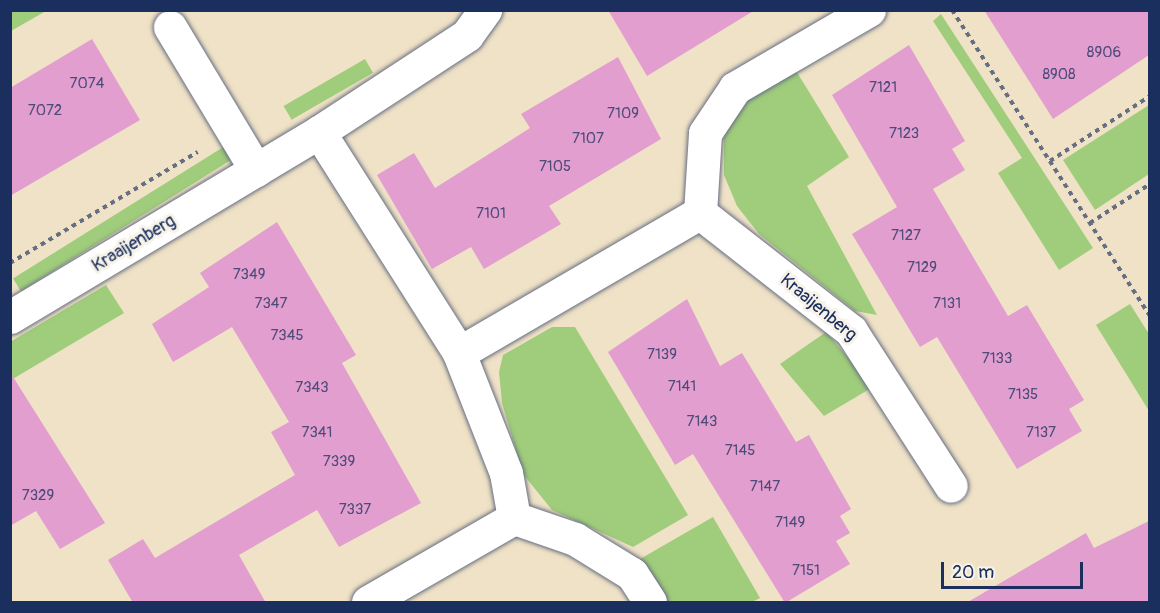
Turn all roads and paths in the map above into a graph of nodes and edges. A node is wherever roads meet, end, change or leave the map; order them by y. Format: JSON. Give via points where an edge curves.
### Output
{"nodes":[{"id":1,"x":485,"y":10,"type":"edge"},
{"id":2,"x":869,"y":10,"type":"edge"},
{"id":3,"x":952,"y":10,"type":"edge"},
{"id":4,"x":170,"y":27,"type":"dead end"},
{"id":5,"x":1149,"y":96,"type":"edge"},
{"id":6,"x":233,"y":131,"type":"junction"},
{"id":7,"x":319,"y":132,"type":"junction"},
{"id":8,"x":1050,"y":161,"type":"junction"},
{"id":9,"x":256,"y":170,"type":"junction"},
{"id":10,"x":1149,"y":184,"type":"edge"},
{"id":11,"x":700,"y":213,"type":"junction"},
{"id":12,"x":1090,"y":223,"type":"junction"},
{"id":13,"x":10,"y":263,"type":"edge"},
{"id":14,"x":1149,"y":316,"type":"edge"},
{"id":15,"x":10,"y":317,"type":"edge"},
{"id":16,"x":459,"y":353,"type":"junction"},
{"id":17,"x":951,"y":486,"type":"dead end"},
{"id":18,"x":514,"y":518,"type":"junction"},
{"id":19,"x":368,"y":603,"type":"edge"},
{"id":20,"x":650,"y":603,"type":"edge"}],
"edges":[{"from":1,"to":7,"type":"street","name":"Kraaijenberg","via":[[467,35]]},
{"from":2,"to":11,"type":"street","via":[[735,88],[705,133]]},
{"from":3,"to":8,"type":"path"},
{"from":4,"to":6,"type":"street"},
{"from":5,"to":8,"type":"path"},
{"from":6,"to":9,"type":"street"},
{"from":6,"to":13,"type":"path"},
{"from":7,"to":9,"type":"street","name":"Kraaijenberg"},
{"from":7,"to":16,"type":"street"},
{"from":8,"to":12,"type":"path"},
{"from":9,"to":15,"type":"street","name":"Kraaijenberg"},
{"from":10,"to":12,"type":"path"},
{"from":11,"to":16,"type":"street"},
{"from":11,"to":17,"type":"street","name":"Kraaijenberg","via":[[851,332]]},
{"from":12,"to":14,"type":"path"},
{"from":16,"to":18,"type":"street","via":[[506,473]]},
{"from":18,"to":19,"type":"street"},
{"from":18,"to":20,"type":"street","via":[[575,539],[632,574]]}]}
